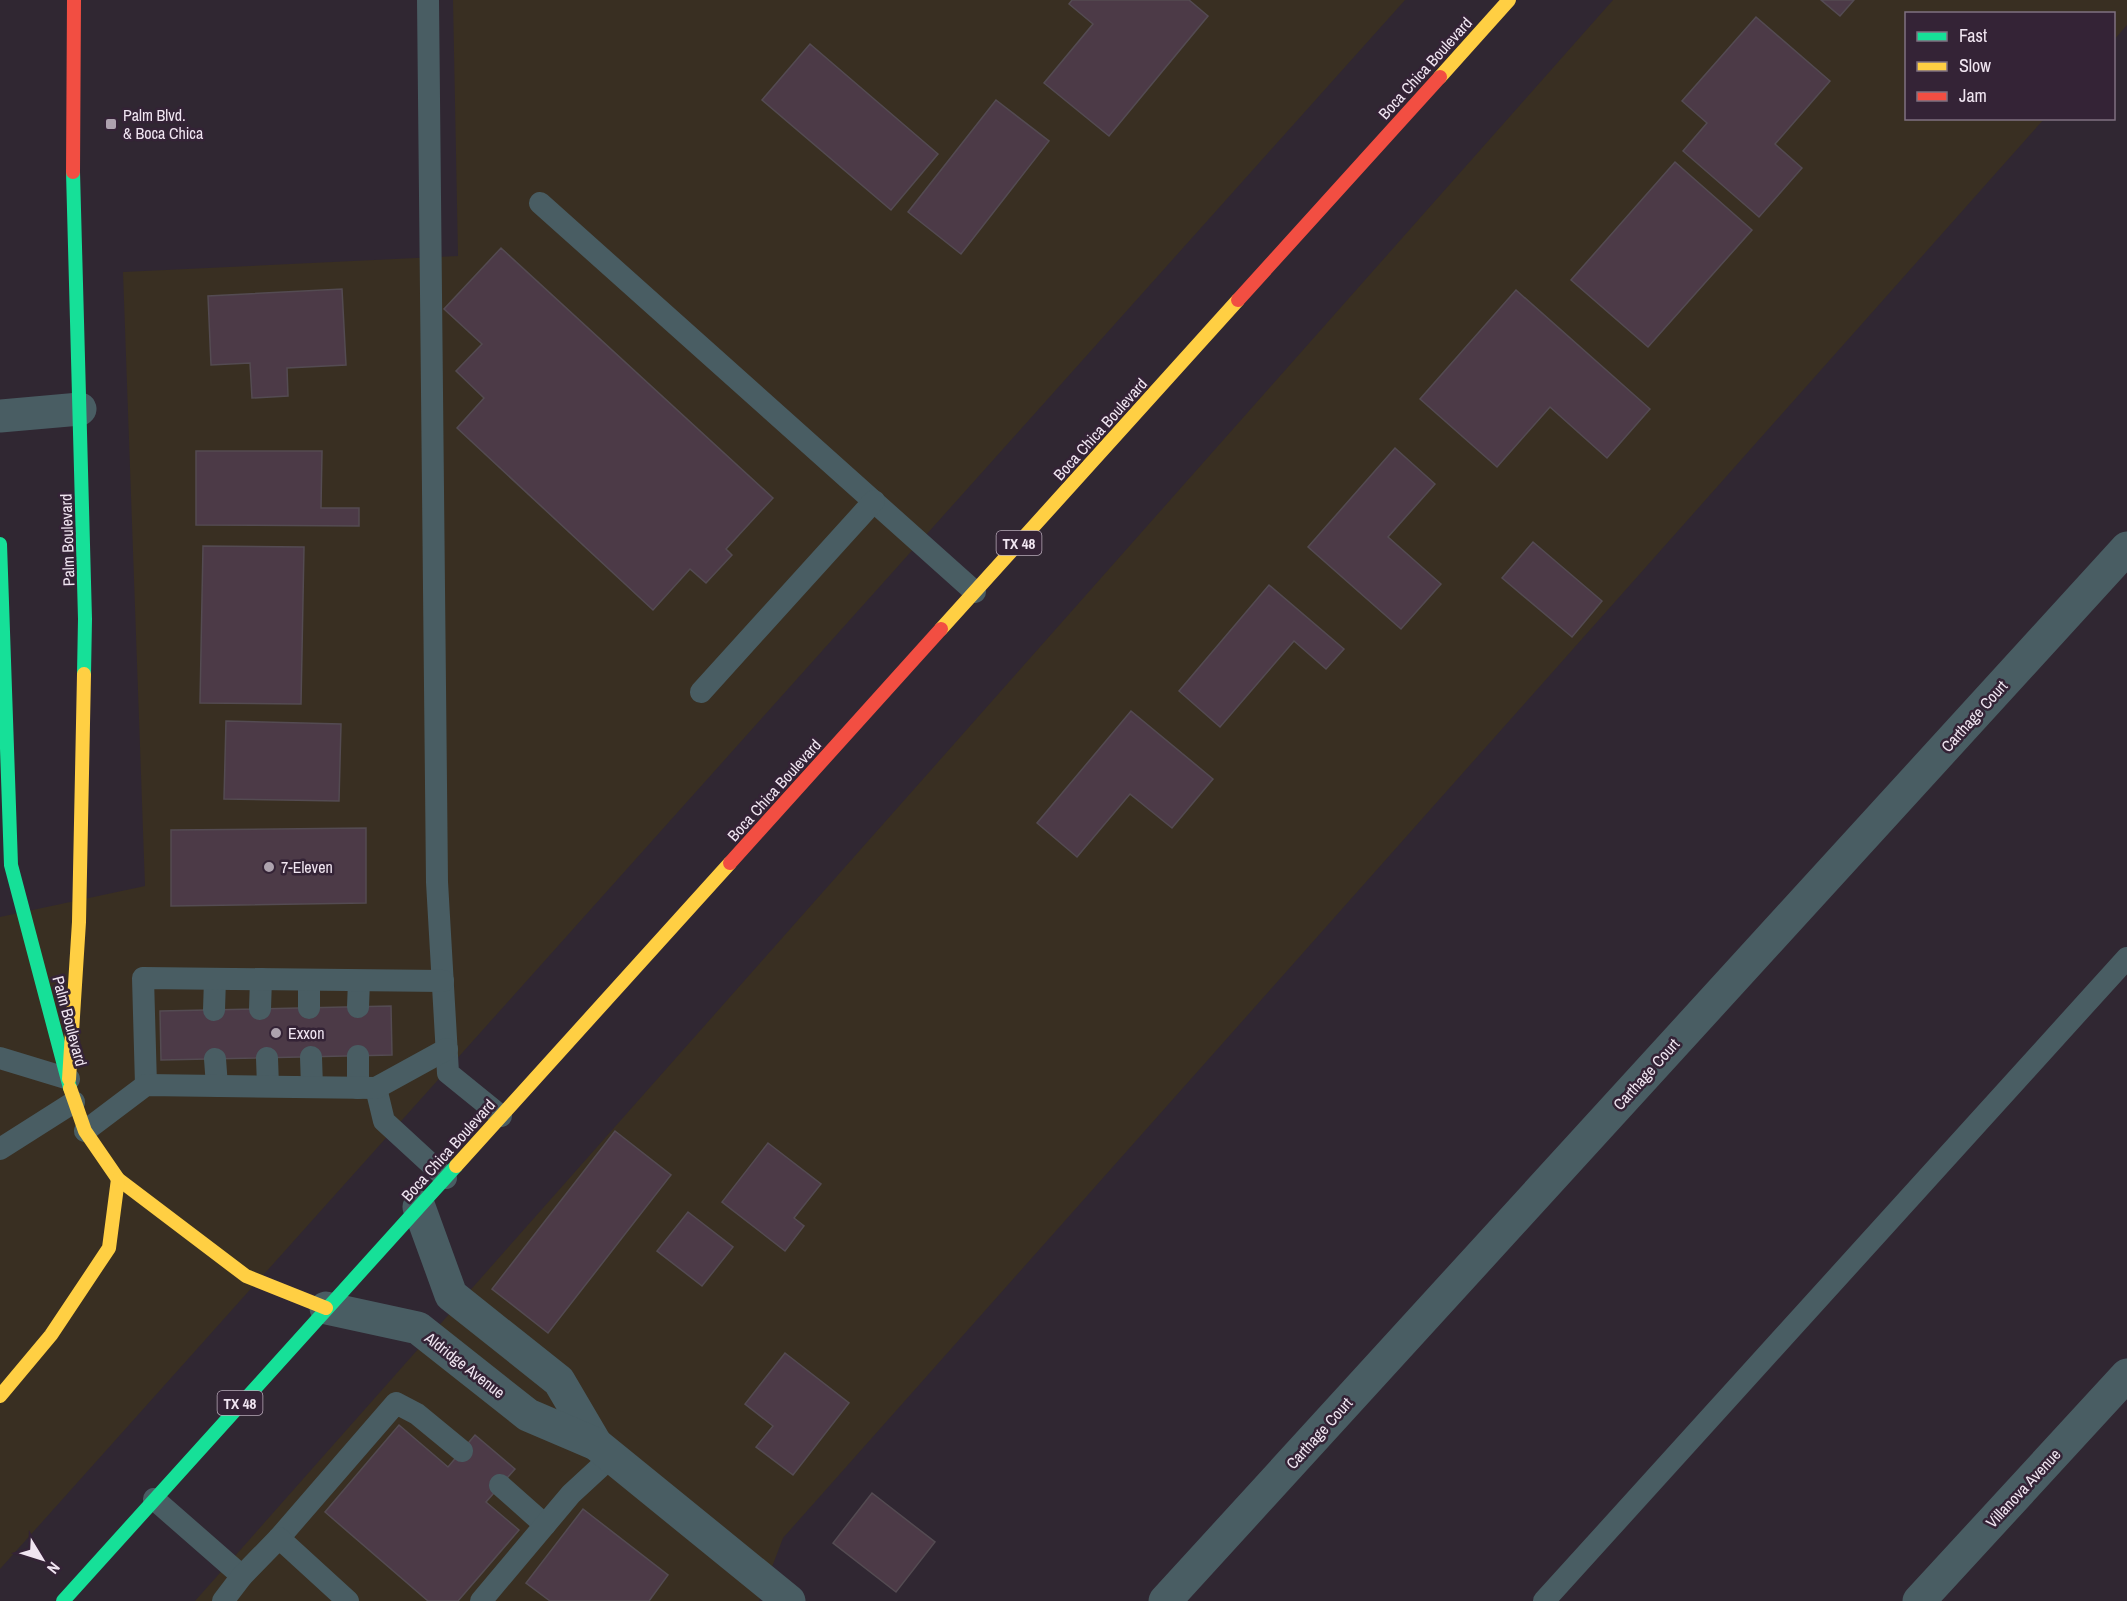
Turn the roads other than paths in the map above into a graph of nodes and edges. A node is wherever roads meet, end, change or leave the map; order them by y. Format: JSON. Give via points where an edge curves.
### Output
{"nodes":[{"id":1,"x":74,"y":0,"type":"edge"},
{"id":2,"x":428,"y":0,"type":"edge"},
{"id":3,"x":1498,"y":4,"type":"edge"},
{"id":4,"x":540,"y":203,"type":"dead end"},
{"id":5,"x":80,"y":409,"type":"junction"},
{"id":6,"x":0,"y":416,"type":"edge"},
{"id":7,"x":874,"y":501,"type":"junction"},
{"id":8,"x":0,"y":544,"type":"edge"},
{"id":9,"x":2127,"y":548,"type":"edge"},
{"id":10,"x":975,"y":592,"type":"junction"},
{"id":11,"x":1,"y":619,"type":"edge"},
{"id":12,"x":700,"y":692,"type":"dead end"},
{"id":13,"x":2127,"y":958,"type":"edge"},
{"id":14,"x":215,"y":979,"type":"junction"},
{"id":15,"x":261,"y":979,"type":"junction"},
{"id":16,"x":309,"y":981,"type":"junction"},
{"id":17,"x":359,"y":981,"type":"junction"},
{"id":18,"x":443,"y":981,"type":"junction"},
{"id":19,"x":358,"y":1007,"type":"dead end"},
{"id":20,"x":309,"y":1008,"type":"dead end"},
{"id":21,"x":260,"y":1009,"type":"dead end"},
{"id":22,"x":214,"y":1010,"type":"dead end"},
{"id":23,"x":447,"y":1049,"type":"junction"},
{"id":24,"x":358,"y":1056,"type":"dead end"},
{"id":25,"x":311,"y":1057,"type":"dead end"},
{"id":26,"x":0,"y":1058,"type":"edge"},
{"id":27,"x":267,"y":1058,"type":"dead end"},
{"id":28,"x":215,"y":1059,"type":"dead end"},
{"id":29,"x":69,"y":1079,"type":"junction"},
{"id":30,"x":146,"y":1085,"type":"junction"},
{"id":31,"x":217,"y":1086,"type":"junction"},
{"id":32,"x":268,"y":1086,"type":"junction"},
{"id":33,"x":312,"y":1087,"type":"junction"},
{"id":34,"x":367,"y":1088,"type":"junction"},
{"id":35,"x":74,"y":1102,"type":"junction"},
{"id":36,"x":501,"y":1116,"type":"junction"},
{"id":37,"x":85,"y":1131,"type":"junction"},
{"id":38,"x":0,"y":1149,"type":"edge"},
{"id":39,"x":446,"y":1178,"type":"junction"},
{"id":40,"x":118,"y":1179,"type":"junction"},
{"id":41,"x":419,"y":1207,"type":"junction"},
{"id":42,"x":326,"y":1308,"type":"junction"},
{"id":43,"x":2127,"y":1376,"type":"edge"},
{"id":44,"x":0,"y":1396,"type":"edge"},
{"id":45,"x":462,"y":1451,"type":"dead end"},
{"id":46,"x":603,"y":1451,"type":"junction"},
{"id":47,"x":500,"y":1485,"type":"dead end"},
{"id":48,"x":154,"y":1499,"type":"junction"},
{"id":49,"x":546,"y":1525,"type":"junction"},
{"id":50,"x":279,"y":1538,"type":"junction"},
{"id":51,"x":242,"y":1576,"type":"junction"},
{"id":52,"x":63,"y":1601,"type":"edge"},
{"id":53,"x":223,"y":1601,"type":"edge"},
{"id":54,"x":348,"y":1601,"type":"edge"},
{"id":55,"x":481,"y":1601,"type":"edge"},
{"id":56,"x":789,"y":1601,"type":"edge"},
{"id":57,"x":1166,"y":1601,"type":"edge"},
{"id":58,"x":1544,"y":1601,"type":"edge"},
{"id":59,"x":1920,"y":1601,"type":"edge"}],
"edges":[{"from":1,"to":5,"type":"main road","name":"Palm Boulevard","via":[[73,167]]},
{"from":2,"to":18,"type":"lane","via":[[437,882]]},
{"from":3,"to":10,"type":"main road","name":"Boca Chica Boulevard","number":"TX 48"},
{"from":4,"to":7,"type":"lane"},
{"from":5,"to":6,"type":"street"},
{"from":5,"to":29,"type":"main road","name":"Palm Boulevard","via":[[85,619],[79,922]]},
{"from":7,"to":10,"type":"lane"},
{"from":7,"to":12,"type":"lane"},
{"from":8,"to":11,"type":"main road","name":"Palm Boulevard"},
{"from":9,"to":57,"type":"street","name":"Carthage Court"},
{"from":10,"to":36,"type":"main road","name":"Boca Chica Boulevard","number":"TX 48"},
{"from":11,"to":29,"type":"main road","name":"Palm Boulevard","via":[[11,865]]},
{"from":13,"to":58,"type":"lane"},
{"from":14,"to":15,"type":"lane"},
{"from":14,"to":22,"type":"lane"},
{"from":14,"to":30,"type":"lane","via":[[142,978]]},
{"from":15,"to":16,"type":"lane"},
{"from":15,"to":21,"type":"lane"},
{"from":16,"to":17,"type":"lane"},
{"from":16,"to":20,"type":"lane"},
{"from":17,"to":18,"type":"lane"},
{"from":17,"to":19,"type":"lane"},
{"from":18,"to":23,"type":"lane"},
{"from":23,"to":34,"type":"lane"},
{"from":23,"to":36,"type":"lane","via":[[448,1073]]},
{"from":24,"to":34,"type":"lane"},
{"from":25,"to":33,"type":"lane"},
{"from":26,"to":29,"type":"lane"},
{"from":27,"to":32,"type":"lane"},
{"from":28,"to":31,"type":"lane"},
{"from":29,"to":35,"type":"main road","name":"Palm Boulevard"},
{"from":30,"to":31,"type":"lane"},
{"from":30,"to":37,"type":"lane"},
{"from":31,"to":32,"type":"lane"},
{"from":32,"to":33,"type":"lane"},
{"from":33,"to":34,"type":"lane"},
{"from":34,"to":39,"type":"lane","via":[[384,1121]]},
{"from":35,"to":37,"type":"main road","name":"Palm Boulevard"},
{"from":35,"to":38,"type":"lane"},
{"from":36,"to":39,"type":"main road","name":"Boca Chica Boulevard","number":"TX 48"},
{"from":37,"to":40,"type":"main road","name":"Palm Boulevard"},
{"from":39,"to":41,"type":"main road","name":"Boca Chica Boulevard","number":"TX 48"},
{"from":40,"to":42,"type":"main road","name":"Palm Boulevard","via":[[246,1276]]},
{"from":40,"to":44,"type":"main road","via":[[109,1248],[51,1335]]},
{"from":41,"to":42,"type":"main road","name":"Boca Chica Boulevard","number":"TX 48"},
{"from":41,"to":46,"type":"street","name":"Aldridge Avenue","via":[[451,1295],[559,1381]]},
{"from":42,"to":46,"type":"street","name":"Aldridge Avenue","via":[[418,1328],[528,1414]]},
{"from":42,"to":48,"type":"main road","name":"Boca Chica Boulevard","number":"TX 48"},
{"from":43,"to":59,"type":"street","name":"Villanova Avenue"},
{"from":45,"to":50,"type":"lane","via":[[417,1414],[396,1403]]},
{"from":46,"to":49,"type":"lane"},
{"from":46,"to":56,"type":"street","name":"Aldridge Avenue"},
{"from":47,"to":49,"type":"lane"},
{"from":48,"to":51,"type":"lane"},
{"from":48,"to":52,"type":"main road","name":"Boca Chica Boulevard","number":"TX 48"},
{"from":49,"to":55,"type":"lane"},
{"from":50,"to":51,"type":"lane"},
{"from":50,"to":54,"type":"lane"},
{"from":51,"to":53,"type":"lane"}]}
